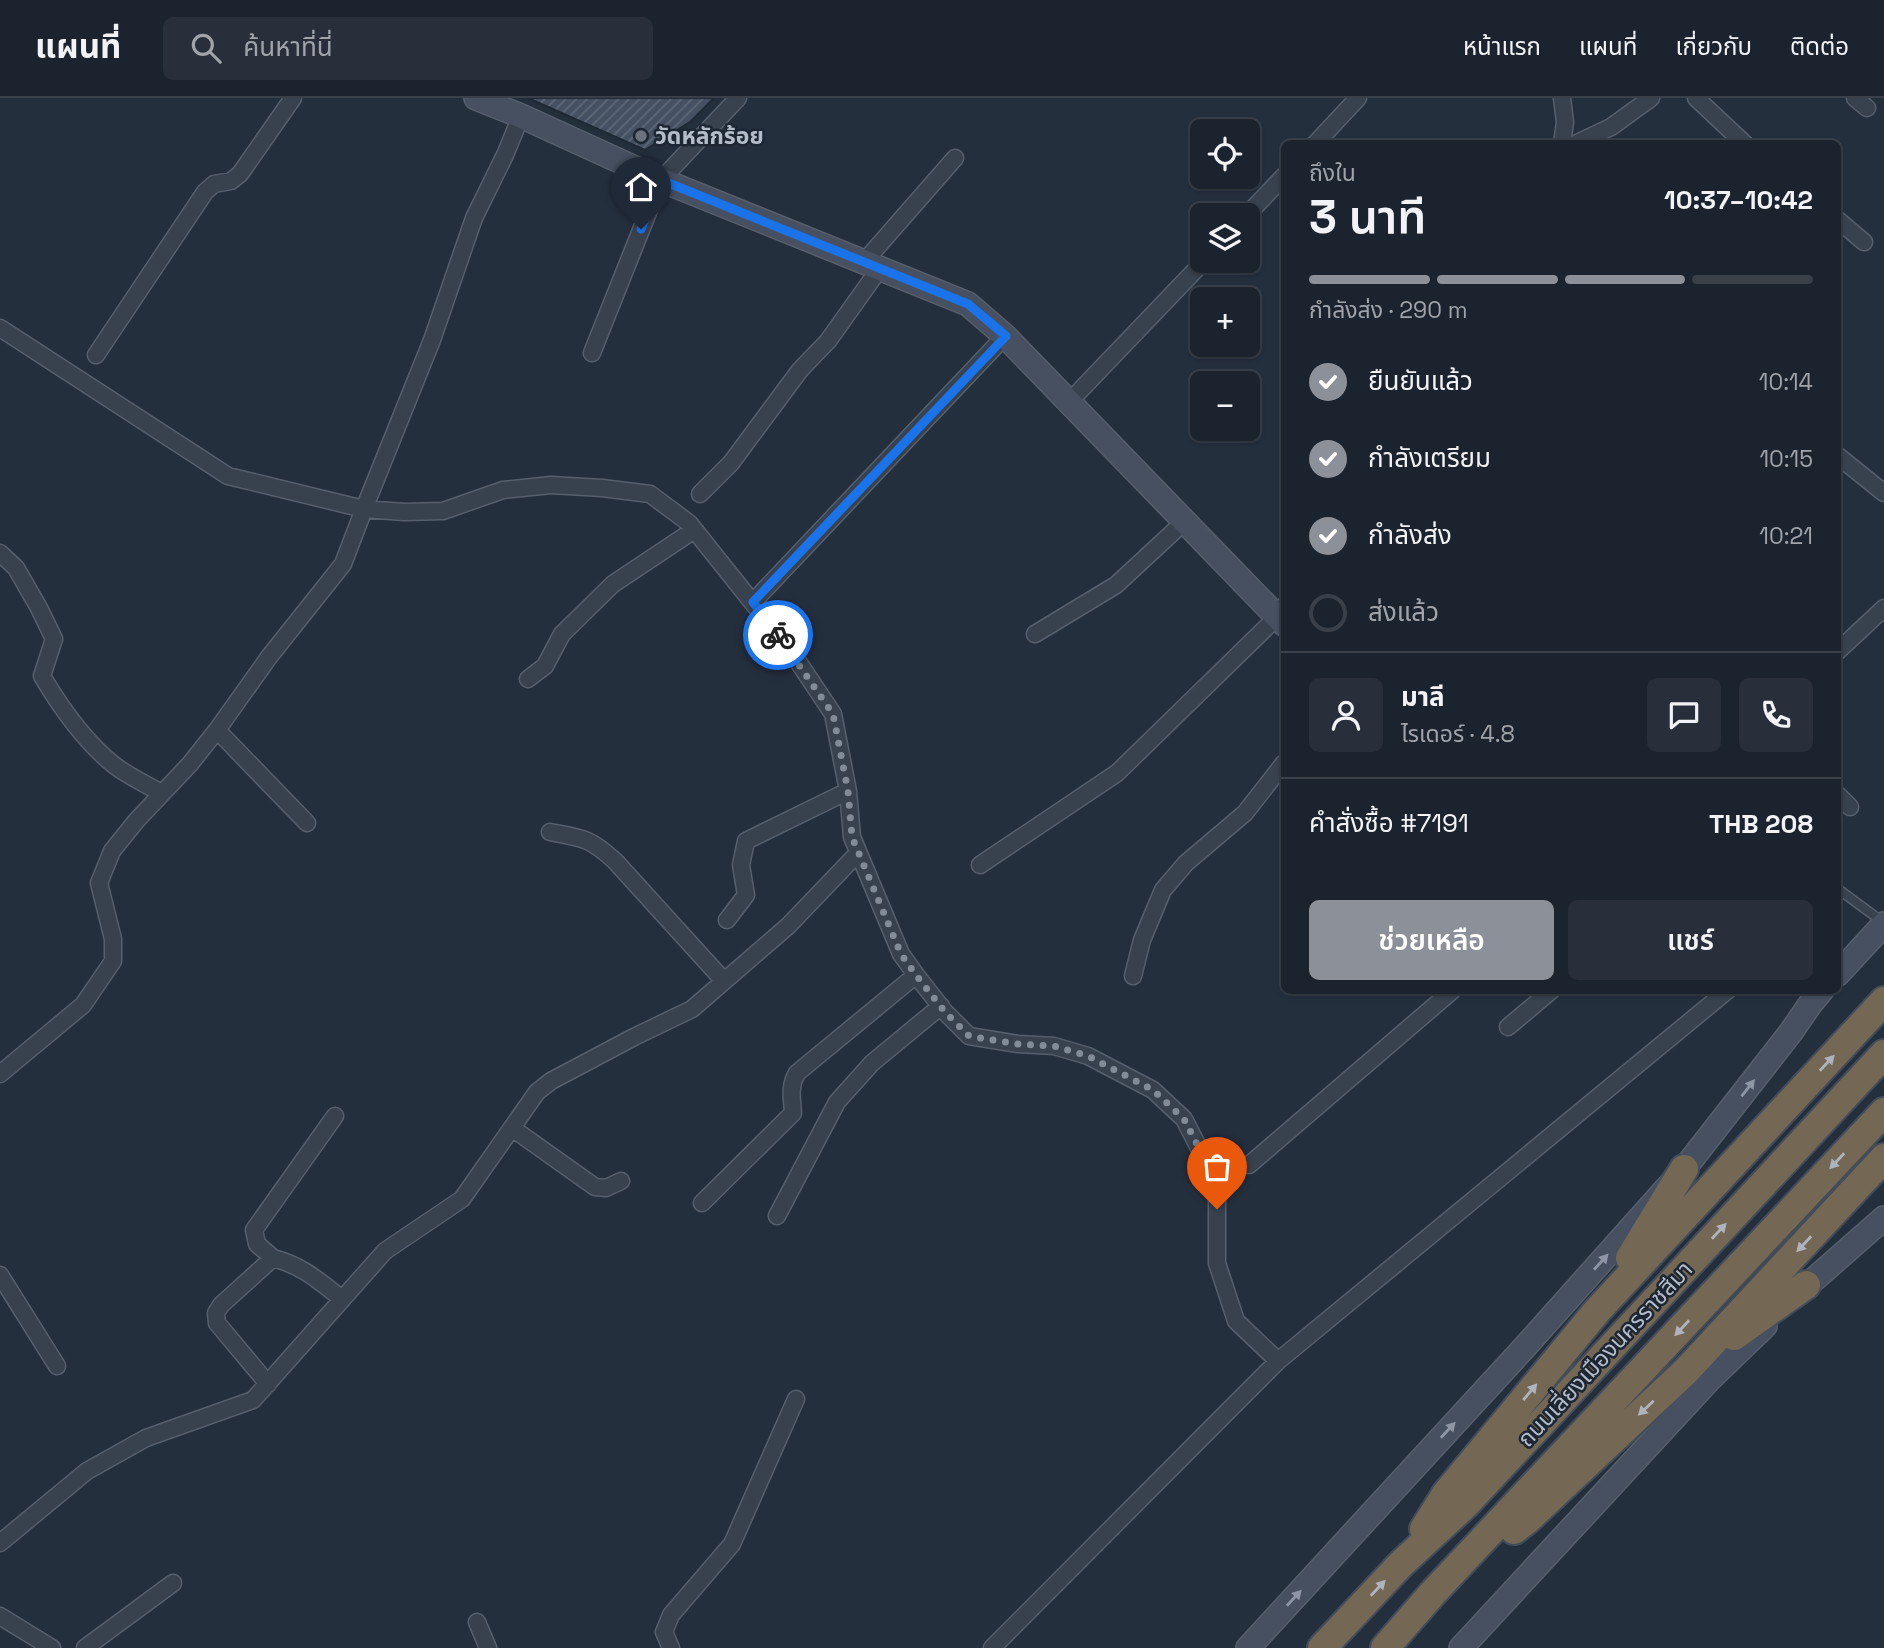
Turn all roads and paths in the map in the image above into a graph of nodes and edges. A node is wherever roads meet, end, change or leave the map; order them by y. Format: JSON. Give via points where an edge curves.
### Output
{"nodes":[{"id":1,"x":293,"y":98,"type":"edge"},
{"id":2,"x":476,"y":98,"type":"edge"},
{"id":3,"x":738,"y":98,"type":"edge"},
{"id":4,"x":1358,"y":98,"type":"edge"},
{"id":5,"x":1562,"y":98,"type":"edge"},
{"id":6,"x":1651,"y":98,"type":"edge"},
{"id":7,"x":1696,"y":98,"type":"edge"},
{"id":8,"x":521,"y":116,"type":"junction"},
{"id":9,"x":1319,"y":140,"type":"edge"},
{"id":10,"x":1562,"y":140,"type":"edge"},
{"id":11,"x":1583,"y":140,"type":"edge"},
{"id":12,"x":1741,"y":140,"type":"edge"},
{"id":13,"x":955,"y":158,"type":"dead end"},
{"id":14,"x":1281,"y":179,"type":"edge"},
{"id":15,"x":661,"y":180,"type":"junction"},
{"id":16,"x":1258,"y":203,"type":"edge"},
{"id":17,"x":1841,"y":223,"type":"edge"},
{"id":18,"x":1864,"y":242,"type":"dead end"},
{"id":19,"x":872,"y":265,"type":"junction"},
{"id":20,"x":1193,"y":273,"type":"edge"},
{"id":21,"x":0,"y":328,"type":"edge"},
{"id":22,"x":1006,"y":336,"type":"junction"},
{"id":23,"x":593,"y":353,"type":"dead end"},
{"id":24,"x":96,"y":355,"type":"dead end"},
{"id":25,"x":1070,"y":401,"type":"junction"},
{"id":26,"x":1841,"y":458,"type":"edge"},
{"id":27,"x":1884,"y":493,"type":"edge"},
{"id":28,"x":700,"y":494,"type":"dead end"},
{"id":29,"x":364,"y":509,"type":"junction"},
{"id":30,"x":1185,"y":521,"type":"junction"},
{"id":31,"x":694,"y":530,"type":"junction"},
{"id":32,"x":0,"y":553,"type":"edge"},
{"id":33,"x":753,"y":602,"type":"junction"},
{"id":34,"x":1884,"y":608,"type":"edge"},
{"id":35,"x":1281,"y":614,"type":"edge"},
{"id":36,"x":1281,"y":616,"type":"edge"},
{"id":37,"x":1035,"y":634,"type":"dead end"},
{"id":38,"x":1841,"y":648,"type":"edge"},
{"id":39,"x":528,"y":679,"type":"dead end"},
{"id":40,"x":217,"y":730,"type":"junction"},
{"id":41,"x":1281,"y":767,"type":"edge"},
{"id":42,"x":848,"y":791,"type":"junction"},
{"id":43,"x":161,"y":793,"type":"junction"},
{"id":44,"x":1841,"y":798,"type":"edge"},
{"id":45,"x":1850,"y":807,"type":"dead end"},
{"id":46,"x":307,"y":823,"type":"dead end"},
{"id":47,"x":550,"y":832,"type":"dead end"},
{"id":48,"x":859,"y":853,"type":"junction"},
{"id":49,"x":980,"y":865,"type":"dead end"},
{"id":50,"x":1841,"y":890,"type":"edge"},
{"id":51,"x":727,"y":920,"type":"dead end"},
{"id":52,"x":1884,"y":923,"type":"edge"},
{"id":53,"x":1841,"y":971,"type":"edge"},
{"id":54,"x":916,"y":975,"type":"junction"},
{"id":55,"x":1133,"y":976,"type":"dead end"},
{"id":56,"x":724,"y":981,"type":"junction"},
{"id":57,"x":1449,"y":994,"type":"edge"},
{"id":58,"x":1547,"y":994,"type":"edge"},
{"id":59,"x":1723,"y":994,"type":"edge"},
{"id":60,"x":1810,"y":995,"type":"edge"},
{"id":61,"x":1884,"y":1001,"type":"edge"},
{"id":62,"x":941,"y":1006,"type":"junction"},
{"id":63,"x":1508,"y":1027,"type":"dead end"},
{"id":64,"x":1884,"y":1054,"type":"edge"},
{"id":65,"x":4,"y":1064,"type":"edge"},
{"id":66,"x":1884,"y":1112,"type":"edge"},
{"id":67,"x":335,"y":1116,"type":"dead end"},
{"id":68,"x":512,"y":1128,"type":"junction"},
{"id":69,"x":1884,"y":1158,"type":"edge"},
{"id":70,"x":1249,"y":1165,"type":"dead end"},
{"id":71,"x":1684,"y":1169,"type":"junction"},
{"id":72,"x":621,"y":1181,"type":"dead end"},
{"id":73,"x":702,"y":1203,"type":"dead end"},
{"id":74,"x":777,"y":1216,"type":"dead end"},
{"id":75,"x":1884,"y":1218,"type":"edge"},
{"id":76,"x":274,"y":1258,"type":"junction"},
{"id":77,"x":0,"y":1275,"type":"edge"},
{"id":78,"x":1806,"y":1285,"type":"junction"},
{"id":79,"x":342,"y":1299,"type":"junction"},
{"id":80,"x":1597,"y":1311,"type":"junction"},
{"id":81,"x":1278,"y":1362,"type":"junction"},
{"id":82,"x":57,"y":1366,"type":"dead end"},
{"id":83,"x":1686,"y":1371,"type":"junction"},
{"id":84,"x":268,"y":1384,"type":"junction"},
{"id":85,"x":796,"y":1399,"type":"dead end"},
{"id":86,"x":0,"y":1543,"type":"edge"},
{"id":87,"x":1401,"y":1564,"type":"junction"},
{"id":88,"x":173,"y":1583,"type":"dead end"},
{"id":89,"x":1433,"y":1594,"type":"junction"},
{"id":90,"x":0,"y":1616,"type":"edge"},
{"id":91,"x":477,"y":1622,"type":"dead end"},
{"id":92,"x":52,"y":1648,"type":"edge"},
{"id":93,"x":85,"y":1648,"type":"edge"},
{"id":94,"x":488,"y":1648,"type":"edge"},
{"id":95,"x":671,"y":1648,"type":"edge"},
{"id":96,"x":992,"y":1648,"type":"edge"},
{"id":97,"x":1248,"y":1648,"type":"edge"},
{"id":98,"x":1322,"y":1648,"type":"edge"},
{"id":99,"x":1385,"y":1648,"type":"edge"},
{"id":100,"x":1461,"y":1648,"type":"edge"}],
"edges":[{"from":1,"to":24,"type":"street","via":[[240,174],[205,192]]},
{"from":2,"to":8,"type":"main road"},
{"from":3,"to":15,"type":"street"},
{"from":4,"to":9,"type":"street"},
{"from":5,"to":10,"type":"street"},
{"from":6,"to":11,"type":"street","via":[[1611,127]]},
{"from":7,"to":12,"type":"street"},
{"from":8,"to":15,"type":"main road"},
{"from":8,"to":29,"type":"street","via":[[474,218],[432,340]]},
{"from":13,"to":19,"type":"street"},
{"from":14,"to":16,"type":"street"},
{"from":15,"to":19,"type":"main road"},
{"from":15,"to":23,"type":"street"},
{"from":17,"to":18,"type":"street"},
{"from":19,"to":22,"type":"main road","via":[[968,304]]},
{"from":19,"to":28,"type":"street","via":[[828,341],[800,370],[731,463]]},
{"from":20,"to":25,"type":"street"},
{"from":21,"to":29,"type":"street","via":[[228,476]]},
{"from":22,"to":25,"type":"main road"},
{"from":22,"to":33,"type":"street"},
{"from":25,"to":30,"type":"main road"},
{"from":26,"to":27,"type":"street"},
{"from":29,"to":31,"type":"street","via":[[443,511],[503,490],[551,485],[650,494]]},
{"from":29,"to":40,"type":"street","via":[[343,564]]},
{"from":30,"to":35,"type":"main road"},
{"from":30,"to":37,"type":"street","via":[[1116,585]]},
{"from":31,"to":33,"type":"street"},
{"from":31,"to":39,"type":"street","via":[[613,584],[562,634],[545,666]]},
{"from":32,"to":43,"type":"street","via":[[16,568],[54,639],[42,676],[58,702],[79,731],[114,765]]},
{"from":33,"to":42,"type":"street","via":[[833,714]]},
{"from":34,"to":38,"type":"street"},
{"from":36,"to":49,"type":"street","via":[[1104,783]]},
{"from":40,"to":43,"type":"street"},
{"from":40,"to":46,"type":"street"},
{"from":41,"to":55,"type":"street","via":[[1245,813],[1186,863],[1163,890]]},
{"from":42,"to":48,"type":"street","via":[[852,837]]},
{"from":42,"to":51,"type":"street","via":[[746,841],[741,865],[746,895]]},
{"from":43,"to":65,"type":"street","via":[[112,851],[99,883],[113,939],[113,961],[83,1005]]},
{"from":44,"to":45,"type":"street"},
{"from":47,"to":56,"type":"street","via":[[587,839],[602,849]]},
{"from":48,"to":54,"type":"street","via":[[901,954]]},
{"from":48,"to":56,"type":"street","via":[[788,926]]},
{"from":50,"to":52,"type":"lane"},
{"from":52,"to":53,"type":"main road"},
{"from":54,"to":62,"type":"street"},
{"from":54,"to":73,"type":"street","via":[[797,1073],[792,1081],[793,1113]]},
{"from":56,"to":68,"type":"street","via":[[692,1009],[551,1081],[537,1092]]},
{"from":57,"to":70,"type":"street"},
{"from":58,"to":63,"type":"street"},
{"from":59,"to":81,"type":"street"},
{"from":71,"to":60,"type":"main road","one_way":true,"via":[[1791,1032]]},
{"from":80,"to":61,"type":"highway","one_way":true},
{"from":62,"to":74,"type":"street","via":[[872,1063],[837,1102]]},
{"from":62,"to":81,"type":"street","via":[[969,1036],[1054,1046],[1088,1056],[1153,1090],[1184,1119],[1217,1183],[1217,1263],[1236,1321]]},
{"from":87,"to":64,"type":"highway","name":"ถนนเลี่ยงเมืองนครราชสีมา","one_way":true,"via":[[1466,1504]]},
{"from":66,"to":89,"type":"highway","name":"ถนนเลี่ยงเมืองนครราชสีมา","one_way":true},
{"from":67,"to":76,"type":"street","via":[[254,1230],[257,1244]]},
{"from":68,"to":72,"type":"street","via":[[595,1187]]},
{"from":68,"to":79,"type":"street","via":[[462,1199],[385,1251]]},
{"from":69,"to":83,"type":"highway","one_way":true},
{"from":71,"to":80,"type":"highway"},
{"from":97,"to":71,"type":"main road","one_way":true},
{"from":75,"to":78,"type":"main road"},
{"from":76,"to":79,"type":"street","via":[[292,1263]]},
{"from":76,"to":84,"type":"street","via":[[216,1313],[216,1323]]},
{"from":77,"to":82,"type":"street"},
{"from":78,"to":83,"type":"highway"},
{"from":78,"to":100,"type":"main road","via":[[1710,1379]]},
{"from":79,"to":84,"type":"street"},
{"from":87,"to":80,"type":"highway","one_way":true,"via":[[1446,1494]]},
{"from":81,"to":96,"type":"street"},
{"from":83,"to":89,"type":"highway","one_way":true,"via":[[1527,1520]]},
{"from":84,"to":86,"type":"street","via":[[253,1400],[146,1438],[87,1471]]},
{"from":85,"to":95,"type":"street","via":[[732,1544],[671,1615],[664,1632]]},
{"from":98,"to":87,"type":"highway","name":"ถนนเลี่ยงเมืองนครราชสีมา","one_way":true},
{"from":88,"to":93,"type":"street"},
{"from":89,"to":99,"type":"highway","name":"ถนนเลี่ยงเมืองนครราชสีมา"},
{"from":90,"to":92,"type":"street"},
{"from":91,"to":94,"type":"street"}]}
